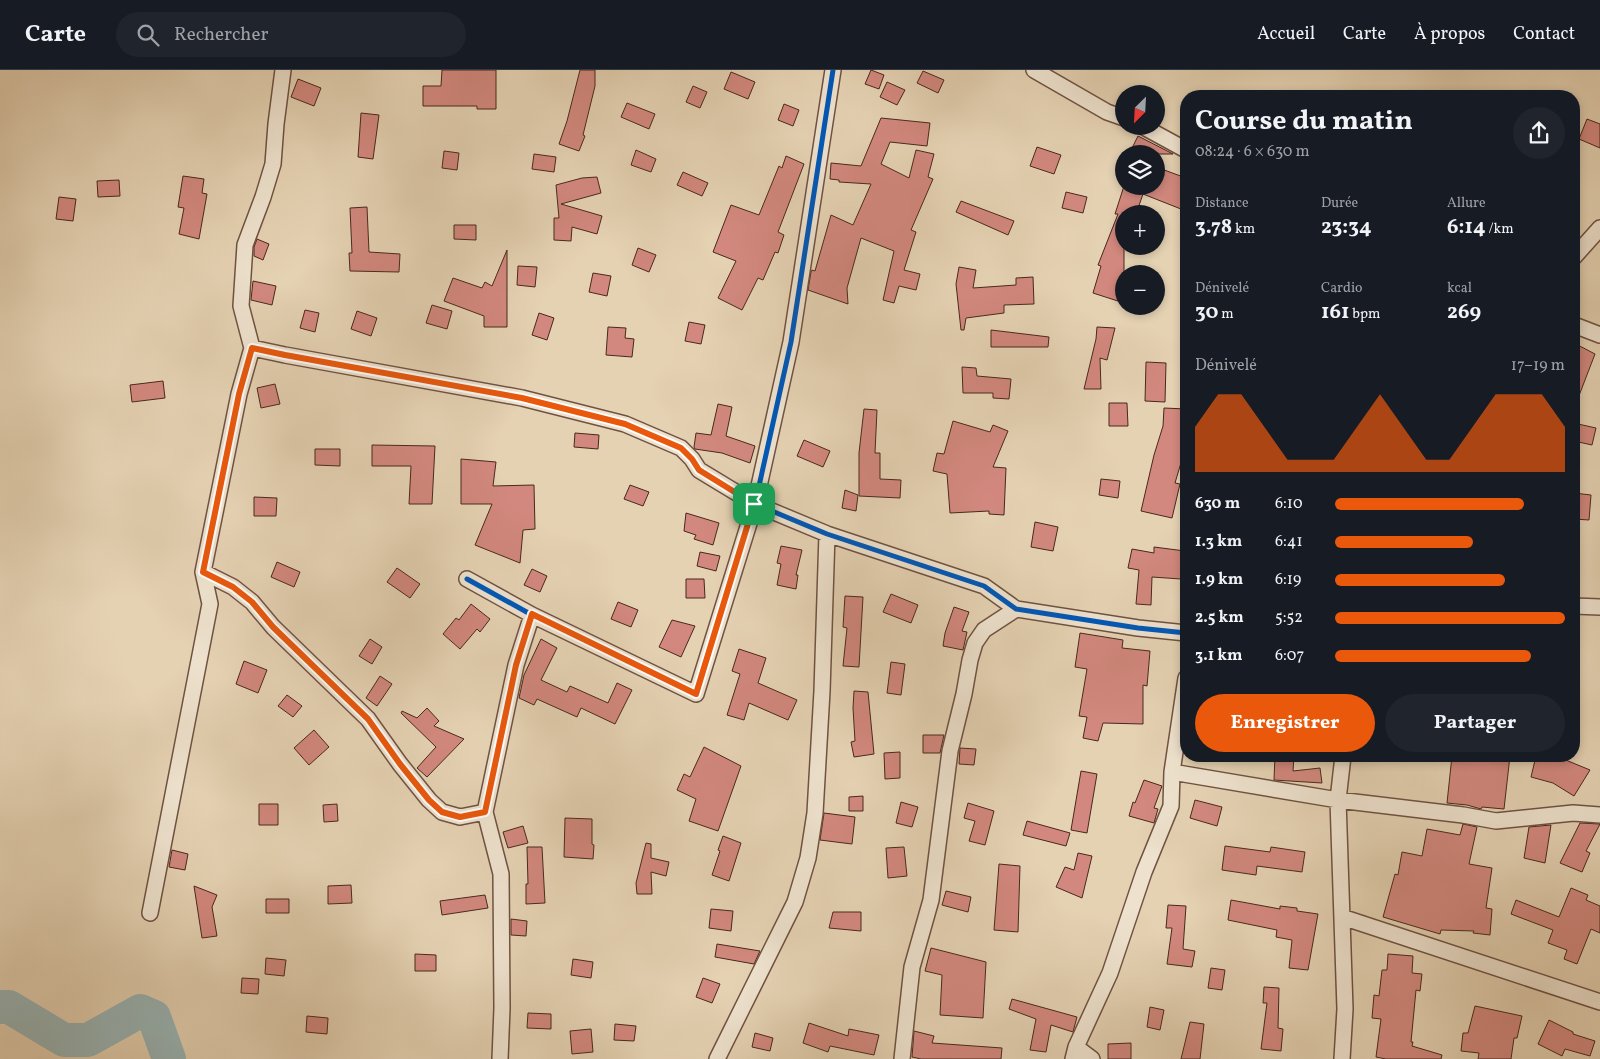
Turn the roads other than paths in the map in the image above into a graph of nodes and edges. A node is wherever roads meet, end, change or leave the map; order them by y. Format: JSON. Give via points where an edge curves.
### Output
{"nodes":[{"id":1,"x":283,"y":70,"type":"edge"},
{"id":2,"x":833,"y":70,"type":"edge"},
{"id":3,"x":1034,"y":70,"type":"edge"},
{"id":4,"x":1115,"y":115,"type":"edge"},
{"id":5,"x":1158,"y":135,"type":"edge"},
{"id":6,"x":1180,"y":147,"type":"edge"},
{"id":7,"x":1600,"y":228,"type":"edge"},
{"id":8,"x":1580,"y":250,"type":"edge"},
{"id":9,"x":1580,"y":328,"type":"edge"},
{"id":10,"x":1600,"y":335,"type":"edge"},
{"id":11,"x":252,"y":348,"type":"junction"},
{"id":12,"x":754,"y":504,"type":"junction"},
{"id":13,"x":827,"y":534,"type":"junction"},
{"id":14,"x":203,"y":572,"type":"junction"},
{"id":15,"x":467,"y":579,"type":"dead end"},
{"id":16,"x":1580,"y":606,"type":"edge"},
{"id":17,"x":1600,"y":607,"type":"edge"},
{"id":18,"x":1016,"y":610,"type":"junction"},
{"id":19,"x":532,"y":614,"type":"junction"},
{"id":20,"x":1180,"y":632,"type":"edge"},
{"id":21,"x":1180,"y":718,"type":"edge"},
{"id":22,"x":1342,"y":762,"type":"edge"},
{"id":23,"x":1172,"y":772,"type":"junction"},
{"id":24,"x":1338,"y":800,"type":"junction"},
{"id":25,"x":485,"y":812,"type":"junction"},
{"id":26,"x":1600,"y":815,"type":"edge"},
{"id":27,"x":150,"y":913,"type":"dead end"},
{"id":28,"x":1342,"y":917,"type":"junction"},
{"id":29,"x":1600,"y":1002,"type":"edge"},
{"id":30,"x":1074,"y":1053,"type":"edge"},
{"id":31,"x":500,"y":1059,"type":"edge"},
{"id":32,"x":717,"y":1059,"type":"edge"},
{"id":33,"x":902,"y":1059,"type":"edge"},
{"id":34,"x":1092,"y":1059,"type":"edge"},
{"id":35,"x":1342,"y":1059,"type":"edge"}],
"edges":[{"from":1,"to":11,"type":"street","via":[[274,164],[245,245],[241,306]]},
{"from":2,"to":12,"type":"street","via":[[791,342]]},
{"from":3,"to":4,"type":"street"},
{"from":5,"to":6,"type":"street"},
{"from":7,"to":8,"type":"street"},
{"from":9,"to":10,"type":"street"},
{"from":11,"to":12,"type":"street","via":[[522,398],[625,424],[681,448],[699,470]]},
{"from":11,"to":14,"type":"street","via":[[239,394]]},
{"from":12,"to":13,"type":"street"},
{"from":12,"to":19,"type":"street","via":[[696,694]]},
{"from":13,"to":18,"type":"street","via":[[984,586]]},
{"from":13,"to":32,"type":"street","via":[[818,766],[808,858],[795,902]]},
{"from":14,"to":25,"type":"street","via":[[233,587],[252,602],[273,627],[368,719],[400,764],[442,812],[460,817]]},
{"from":14,"to":27,"type":"street","via":[[210,604]]},
{"from":15,"to":19,"type":"street"},
{"from":16,"to":17,"type":"street"},
{"from":18,"to":20,"type":"street"},
{"from":18,"to":33,"type":"street","via":[[984,630],[975,643],[970,660],[950,750],[931,900],[912,967]]},
{"from":19,"to":25,"type":"street","via":[[516,665]]},
{"from":21,"to":23,"type":"street"},
{"from":22,"to":24,"type":"street"},
{"from":23,"to":24,"type":"street"},
{"from":23,"to":30,"type":"street","via":[[1171,806],[1144,872],[1110,972]]},
{"from":24,"to":26,"type":"street","via":[[1463,814],[1496,821],[1573,813]]},
{"from":24,"to":28,"type":"street"},
{"from":25,"to":31,"type":"street","via":[[501,874]]},
{"from":28,"to":29,"type":"street"},
{"from":28,"to":35,"type":"street","via":[[1345,1009]]},
{"from":30,"to":34,"type":"street"}]}
